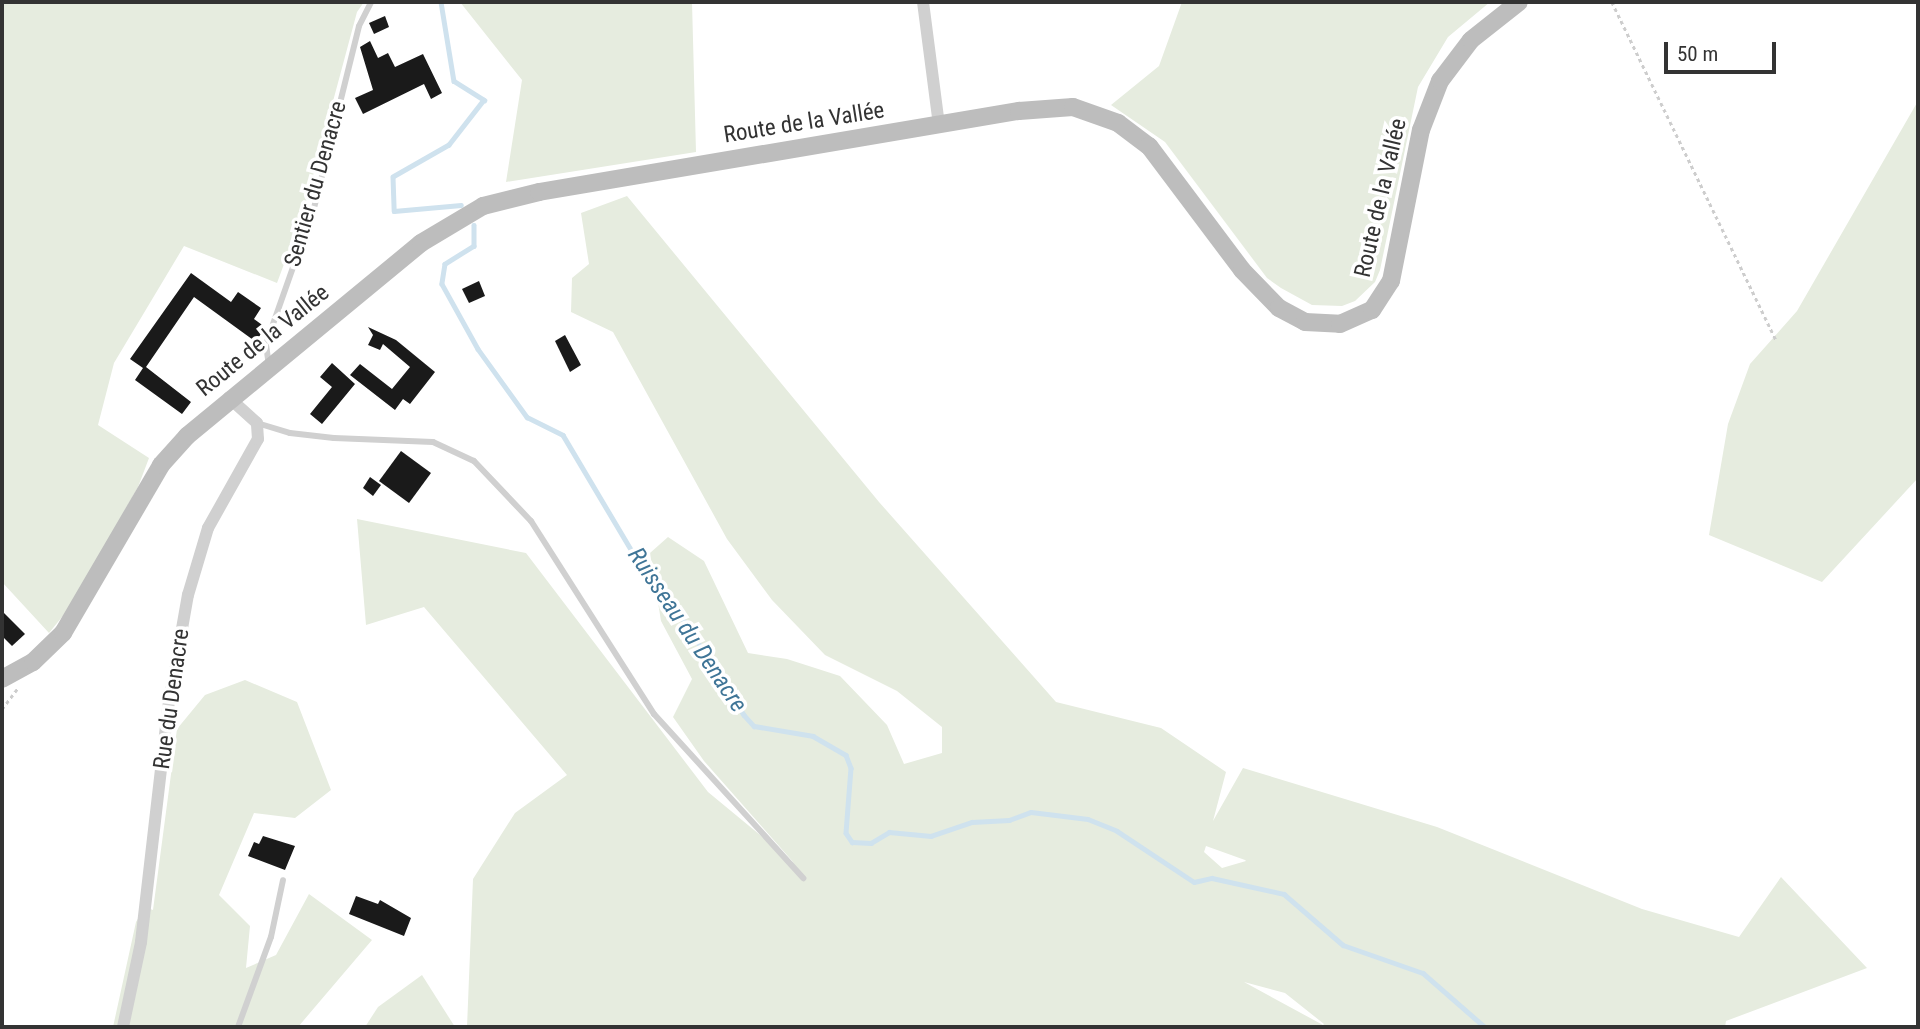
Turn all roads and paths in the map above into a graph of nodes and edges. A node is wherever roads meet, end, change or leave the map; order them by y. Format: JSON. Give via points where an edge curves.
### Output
{"nodes":[{"id":1,"x":371,"y":2,"type":"edge"},
{"id":2,"x":923,"y":2,"type":"edge"},
{"id":3,"x":1519,"y":2,"type":"edge"},
{"id":4,"x":1612,"y":2,"type":"edge"},
{"id":5,"x":939,"y":125,"type":"junction"},
{"id":6,"x":1776,"y":340,"type":"dead end"},
{"id":7,"x":269,"y":366,"type":"junction"},
{"id":8,"x":229,"y":398,"type":"junction"},
{"id":9,"x":257,"y":423,"type":"junction"},
{"id":10,"x":2,"y":679,"type":"edge"},
{"id":11,"x":803,"y":878,"type":"dead end"},
{"id":12,"x":283,"y":880,"type":"dead end"},
{"id":13,"x":123,"y":1027,"type":"edge"},
{"id":14,"x":238,"y":1027,"type":"edge"}],
"edges":[{"from":1,"to":7,"type":"lane","name":"Sentier du Denacre","via":[[361,19],[310,218],[266,344]]},
{"from":2,"to":5,"type":"street"},
{"from":3,"to":5,"type":"street","name":"Route de la Vallée","via":[[1471,40],[1440,81],[1421,130],[1391,281],[1372,310],[1340,324],[1305,321],[1271,302],[1156,154],[1110,119],[1083,109],[1051,107]]},
{"from":4,"to":6,"type":"path"},
{"from":5,"to":7,"type":"street","name":"Route de la Vallée","via":[[492,203],[431,236]]},
{"from":7,"to":8,"type":"street","name":"Route de la Vallée"},
{"from":8,"to":9,"type":"street"},
{"from":8,"to":10,"type":"street","name":"Route de la Vallée","via":[[161,465],[63,633],[33,662]]},
{"from":9,"to":11,"type":"lane","via":[[290,433],[334,438],[433,442],[480,467],[530,521],[654,714]]},
{"from":9,"to":13,"type":"street","name":"Rue du Denacre","via":[[256,444],[208,528],[188,595],[168,708],[141,942]]},
{"from":12,"to":14,"type":"lane","via":[[271,937]]}]}
